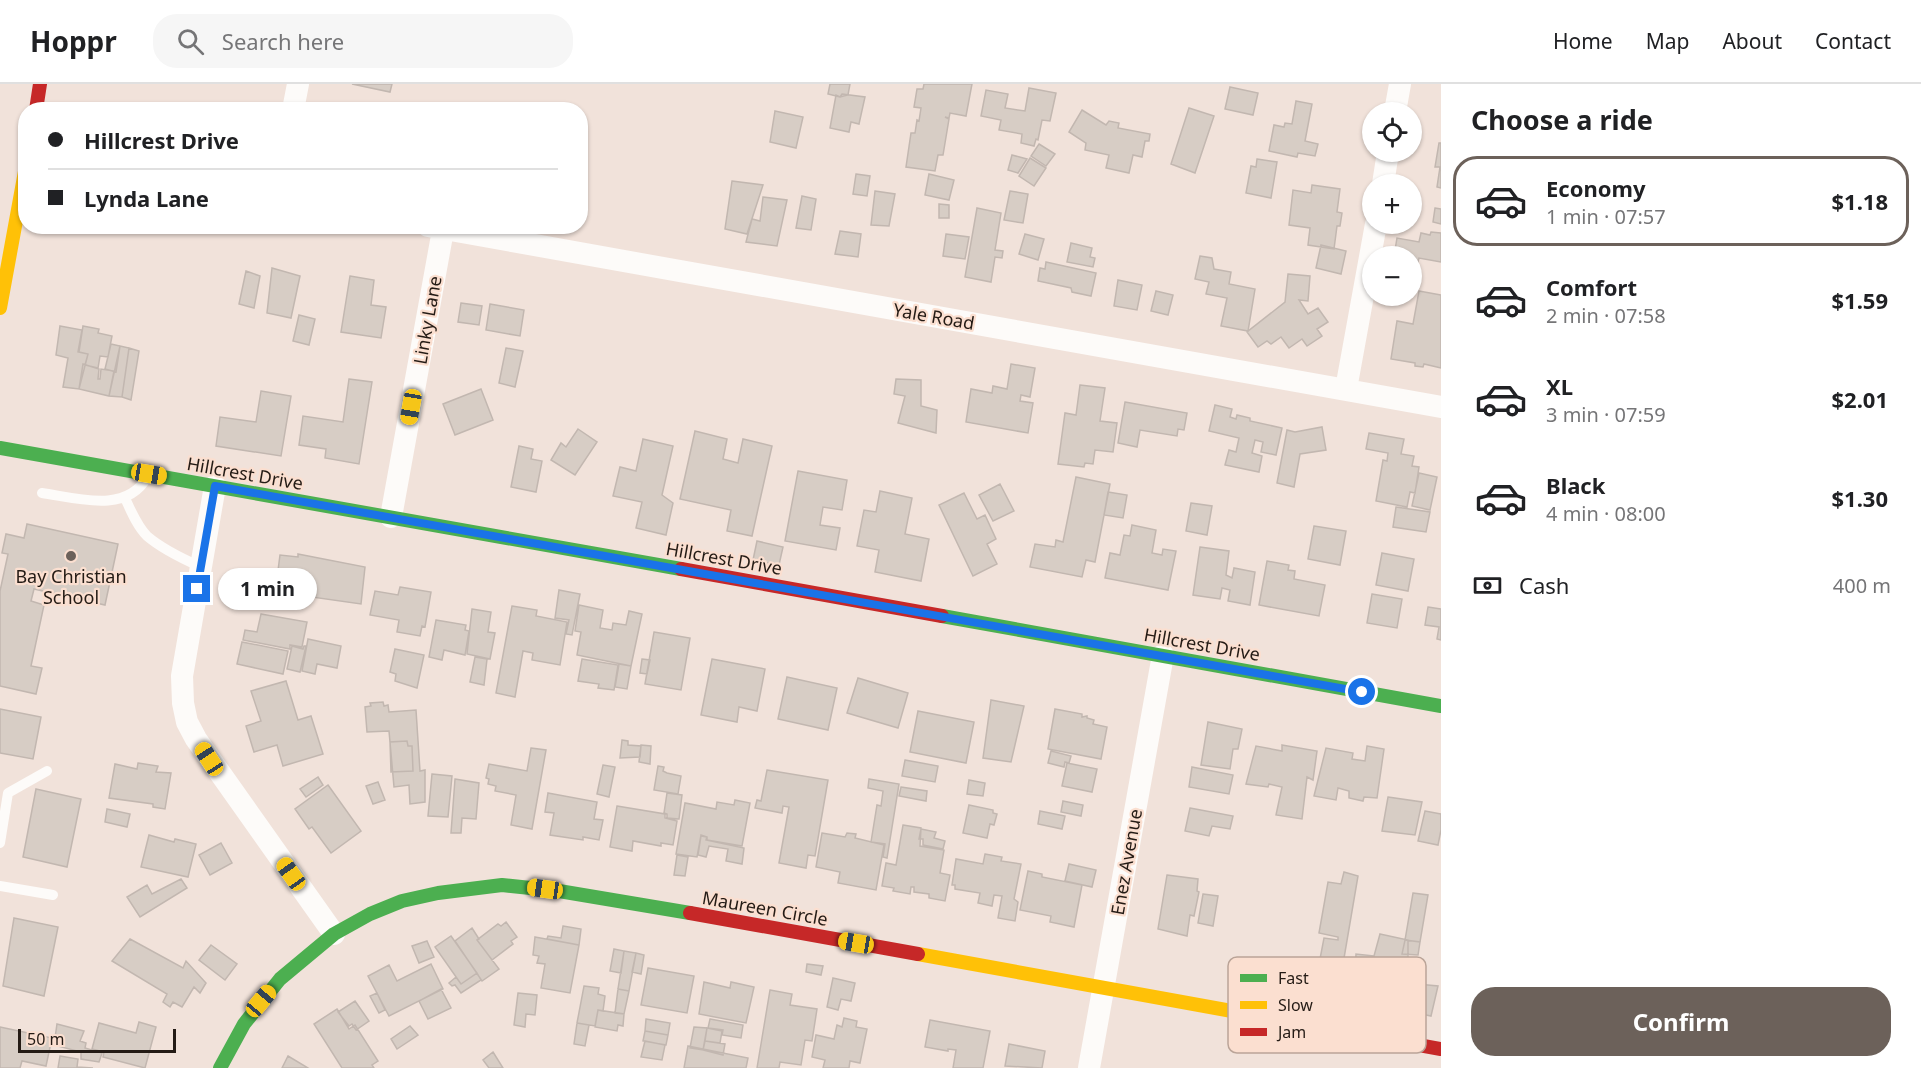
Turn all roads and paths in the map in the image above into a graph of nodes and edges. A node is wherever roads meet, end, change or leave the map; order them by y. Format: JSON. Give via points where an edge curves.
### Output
{"nodes":[{"id":1,"x":40,"y":84,"type":"edge"},
{"id":2,"x":298,"y":84,"type":"edge"},
{"id":3,"x":1400,"y":84,"type":"edge"},
{"id":4,"x":37,"y":102,"type":"edge"},
{"id":5,"x":295,"y":102,"type":"edge"},
{"id":6,"x":1397,"y":102,"type":"edge"},
{"id":7,"x":18,"y":210,"type":"edge"},
{"id":8,"x":434,"y":234,"type":"edge"},
{"id":9,"x":469,"y":234,"type":"edge"},
{"id":10,"x":1374,"y":234,"type":"edge"},
{"id":11,"x":0,"y":308,"type":"edge"},
{"id":12,"x":1346,"y":388,"type":"junction"},
{"id":13,"x":1441,"y":407,"type":"edge"},
{"id":14,"x":0,"y":448,"type":"edge"},
{"id":15,"x":149,"y":474,"type":"junction"},
{"id":16,"x":215,"y":486,"type":"junction"},
{"id":17,"x":42,"y":493,"type":"dead end"},
{"id":18,"x":125,"y":498,"type":"junction"},
{"id":19,"x":391,"y":518,"type":"junction"},
{"id":20,"x":201,"y":567,"type":"junction"},
{"id":21,"x":1163,"y":655,"type":"junction"},
{"id":22,"x":1441,"y":706,"type":"edge"},
{"id":23,"x":47,"y":771,"type":"dead end"},
{"id":24,"x":4,"y":793,"type":"edge"},
{"id":25,"x":0,"y":843,"type":"edge"},
{"id":26,"x":0,"y":886,"type":"edge"},
{"id":27,"x":53,"y":895,"type":"dead end"},
{"id":28,"x":334,"y":934,"type":"junction"},
{"id":29,"x":1104,"y":988,"type":"junction"},
{"id":30,"x":1228,"y":1010,"type":"edge"},
{"id":31,"x":1426,"y":1046,"type":"edge"},
{"id":32,"x":1441,"y":1049,"type":"edge"},
{"id":33,"x":220,"y":1068,"type":"edge"},
{"id":34,"x":1089,"y":1068,"type":"edge"}],
"edges":[{"from":1,"to":4,"type":"street"},
{"from":2,"to":5,"type":"street"},
{"from":3,"to":6,"type":"street"},
{"from":7,"to":11,"type":"street"},
{"from":8,"to":19,"type":"street","name":"Linky Lane"},
{"from":9,"to":12,"type":"street","name":"Yale Road"},
{"from":10,"to":12,"type":"street"},
{"from":12,"to":13,"type":"street","name":"Yale Road"},
{"from":14,"to":15,"type":"street","name":"Hillcrest Drive"},
{"from":15,"to":16,"type":"street","name":"Hillcrest Drive"},
{"from":15,"to":18,"type":"lane","via":[[142,487]]},
{"from":16,"to":19,"type":"street","name":"Hillcrest Drive"},
{"from":16,"to":20,"type":"street"},
{"from":17,"to":18,"type":"lane","via":[[91,500]]},
{"from":18,"to":20,"type":"lane","via":[[147,536]]},
{"from":19,"to":21,"type":"street","name":"Hillcrest Drive"},
{"from":20,"to":28,"type":"street","via":[[182,676],[187,722],[209,759]]},
{"from":21,"to":22,"type":"street","name":"Hillcrest Drive"},
{"from":21,"to":29,"type":"street","name":"Enez Avenue"},
{"from":23,"to":24,"type":"lane"},
{"from":24,"to":25,"type":"lane"},
{"from":26,"to":27,"type":"lane"},
{"from":28,"to":29,"type":"street","name":"Maureen Circle","via":[[370,914],[411,899],[478,887],[531,887]]},
{"from":28,"to":33,"type":"street","name":"Maureen Circle","via":[[280,979],[244,1024]]},
{"from":29,"to":30,"type":"street","name":"Maureen Circle"},
{"from":29,"to":34,"type":"street","name":"Enez Avenue"},
{"from":31,"to":32,"type":"street","name":"Maureen Circle"}]}
